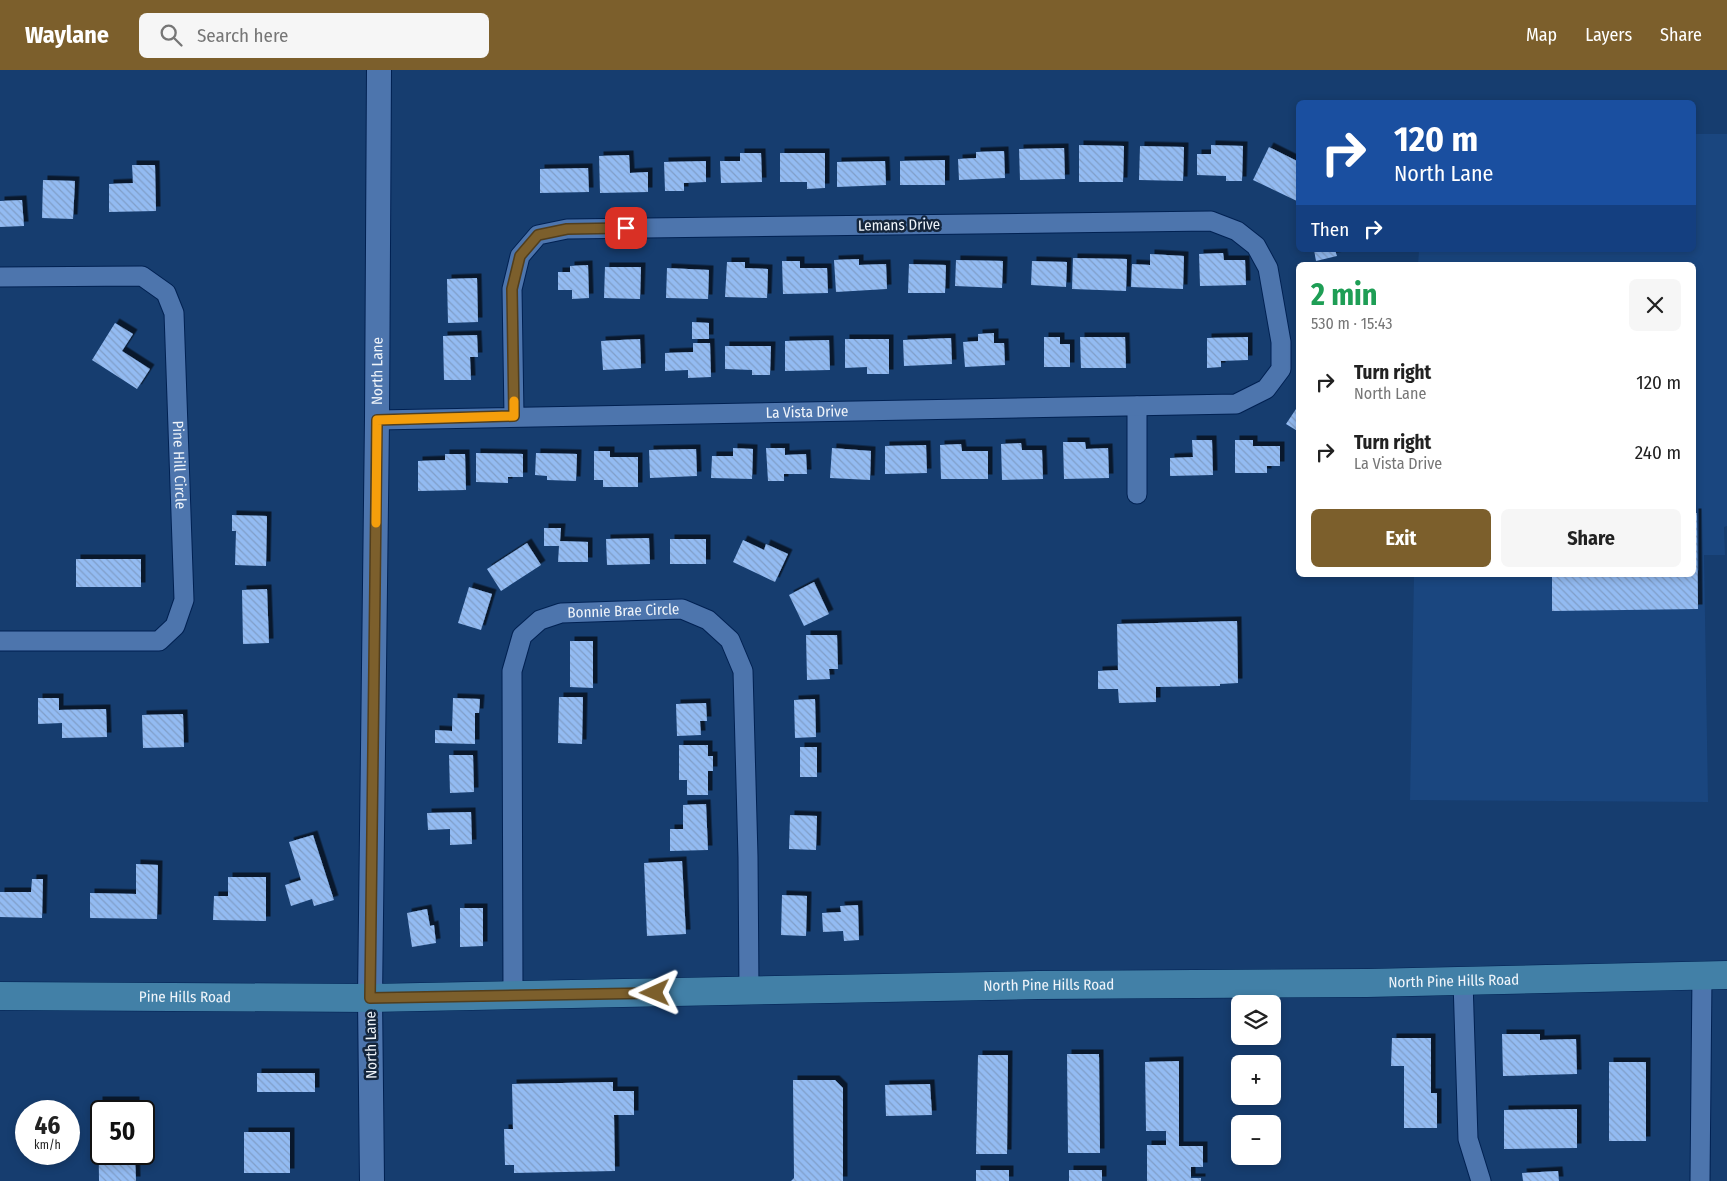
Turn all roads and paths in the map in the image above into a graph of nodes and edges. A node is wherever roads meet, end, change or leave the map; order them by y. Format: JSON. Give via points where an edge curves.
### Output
{"nodes":[{"id":1,"x":379,"y":70,"type":"edge"},
{"id":2,"x":0,"y":277,"type":"edge"},
{"id":3,"x":1236,"y":404,"type":"joint"},
{"id":4,"x":1137,"y":406,"type":"junction"},
{"id":5,"x":514,"y":416,"type":"junction"},
{"id":6,"x":377,"y":420,"type":"junction"},
{"id":7,"x":1137,"y":494,"type":"dead end"},
{"id":8,"x":0,"y":641,"type":"edge"},
{"id":9,"x":1714,"y":976,"type":"edge"},
{"id":10,"x":1464,"y":981,"type":"junction"},
{"id":11,"x":749,"y":991,"type":"junction"},
{"id":12,"x":513,"y":995,"type":"junction"},
{"id":13,"x":0,"y":996,"type":"edge"},
{"id":14,"x":370,"y":998,"type":"junction"},
{"id":15,"x":372,"y":1181,"type":"edge"},
{"id":16,"x":1481,"y":1181,"type":"edge"},
{"id":17,"x":1700,"y":1181,"type":"edge"}],
"edges":[{"from":1,"to":6,"type":"street","name":"North Lane"},
{"from":2,"to":8,"type":"street","name":"Pine Hill Circle","via":[[142,276],[166,293],[174,313],[184,600],[175,626],[160,641]]},
{"from":3,"to":4,"type":"street","name":"La Vista Drive"},
{"from":3,"to":5,"type":"street","name":"Lemans Drive","via":[[1266,389],[1281,369],[1281,342],[1268,268],[1256,246],[1238,231],[1211,221],[567,229],[538,235],[520,256],[512,289]]},
{"from":4,"to":5,"type":"street","name":"La Vista Drive"},
{"from":4,"to":7,"type":"street"},
{"from":5,"to":6,"type":"street","name":"La Vista Drive"},
{"from":6,"to":14,"type":"street","name":"North Lane"},
{"from":9,"to":10,"type":"main road","name":"North Pine Hills Road"},
{"from":9,"to":17,"type":"street"},
{"from":10,"to":11,"type":"main road","name":"North Pine Hills Road"},
{"from":10,"to":16,"type":"street","via":[[1468,1139]]},
{"from":11,"to":12,"type":"main road","name":"North Pine Hills Road"},
{"from":11,"to":12,"type":"street","name":"Bonnie Brae Circle","via":[[743,671],[730,640],[708,620],[682,609],[561,614],[540,620],[522,636],[512,671]]},
{"from":12,"to":14,"type":"main road","name":"North Pine Hills Road"},
{"from":13,"to":14,"type":"main road","name":"Pine Hills Road"},
{"from":14,"to":15,"type":"street","name":"North Lane"}]}
